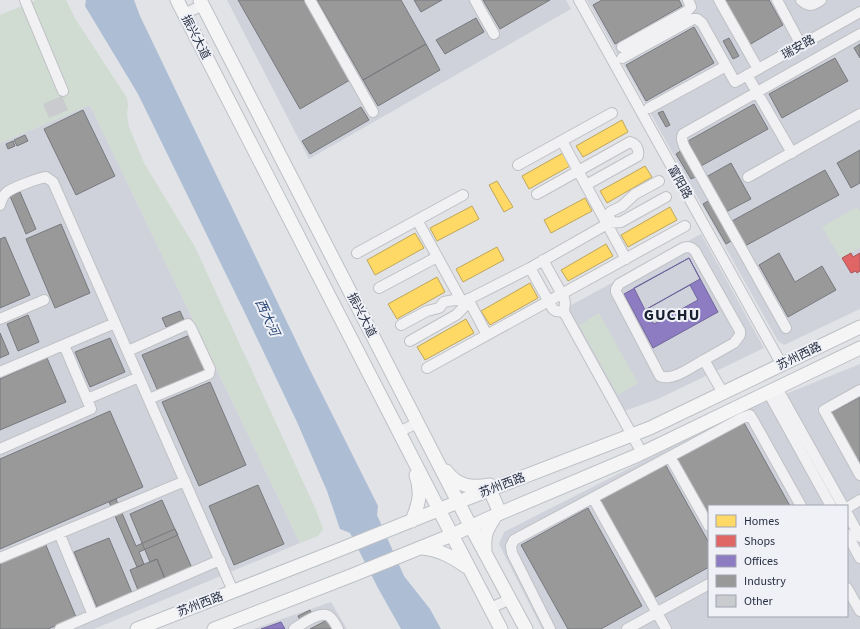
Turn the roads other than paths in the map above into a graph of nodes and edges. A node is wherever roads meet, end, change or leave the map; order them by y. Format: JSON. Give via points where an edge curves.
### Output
{"nodes":[{"id":1,"x":25,"y":0,"type":"edge"},
{"id":2,"x":176,"y":0,"type":"edge"},
{"id":3,"x":310,"y":0,"type":"edge"},
{"id":4,"x":475,"y":0,"type":"edge"},
{"id":5,"x":579,"y":0,"type":"edge"},
{"id":6,"x":688,"y":0,"type":"edge"},
{"id":7,"x":719,"y":0,"type":"edge"},
{"id":8,"x":776,"y":0,"type":"edge"},
{"id":9,"x":802,"y":0,"type":"edge"},
{"id":10,"x":821,"y":0,"type":"edge"},
{"id":11,"x":202,"y":2,"type":"edge"},
{"id":12,"x":860,"y":12,"type":"edge"},
{"id":13,"x":184,"y":14,"type":"junction"},
{"id":14,"x":494,"y":34,"type":"dead end"},
{"id":15,"x":860,"y":34,"type":"edge"},
{"id":16,"x":801,"y":44,"type":"junction"},
{"id":17,"x":622,"y":48,"type":"dead end"},
{"id":18,"x":622,"y":58,"type":"dead end"},
{"id":19,"x":726,"y":66,"type":"junction"},
{"id":20,"x":758,"y":69,"type":"junction"},
{"id":21,"x":747,"y":75,"type":"junction"},
{"id":22,"x":63,"y":91,"type":"dead end"},
{"id":23,"x":757,"y":92,"type":"junction"},
{"id":24,"x":649,"y":108,"type":"dead end"},
{"id":25,"x":373,"y":112,"type":"dead end"},
{"id":26,"x":612,"y":113,"type":"dead end"},
{"id":27,"x":860,"y":114,"type":"edge"},
{"id":28,"x":562,"y":141,"type":"junction"},
{"id":29,"x":792,"y":153,"type":"junction"},
{"id":30,"x":518,"y":165,"type":"dead end"},
{"id":31,"x":578,"y":171,"type":"junction"},
{"id":32,"x":748,"y":177,"type":"dead end"},
{"id":33,"x":659,"y":182,"type":"dead end"},
{"id":34,"x":586,"y":185,"type":"junction"},
{"id":35,"x":536,"y":194,"type":"dead end"},
{"id":36,"x":463,"y":195,"type":"dead end"},
{"id":37,"x":666,"y":197,"type":"dead end"},
{"id":38,"x":0,"y":205,"type":"edge"},
{"id":39,"x":417,"y":220,"type":"junction"},
{"id":40,"x":608,"y":223,"type":"junction"},
{"id":41,"x":685,"y":226,"type":"dead end"},
{"id":42,"x":357,"y":253,"type":"dead end"},
{"id":43,"x":437,"y":257,"type":"junction"},
{"id":44,"x":626,"y":259,"type":"junction"},
{"id":45,"x":543,"y":260,"type":"junction"},
{"id":46,"x":530,"y":268,"type":"junction"},
{"id":47,"x":379,"y":288,"type":"dead end"},
{"id":48,"x":562,"y":294,"type":"junction"},
{"id":49,"x":44,"y":300,"type":"dead end"},
{"id":50,"x":464,"y":300,"type":"junction"},
{"id":51,"x":548,"y":302,"type":"junction"},
{"id":52,"x":564,"y":312,"type":"junction"},
{"id":53,"x":0,"y":318,"type":"edge"},
{"id":54,"x":115,"y":323,"type":"junction"},
{"id":55,"x":401,"y":325,"type":"dead end"},
{"id":56,"x":860,"y":327,"type":"edge"},
{"id":57,"x":786,"y":328,"type":"dead end"},
{"id":58,"x":487,"y":335,"type":"junction"},
{"id":59,"x":410,"y":341,"type":"dead end"},
{"id":60,"x":64,"y":345,"type":"junction"},
{"id":61,"x":860,"y":348,"type":"edge"},
{"id":62,"x":128,"y":351,"type":"junction"},
{"id":63,"x":704,"y":360,"type":"junction"},
{"id":64,"x":782,"y":365,"type":"junction"},
{"id":65,"x":427,"y":368,"type":"dead end"},
{"id":66,"x":0,"y":372,"type":"edge"},
{"id":67,"x":139,"y":377,"type":"junction"},
{"id":68,"x":772,"y":390,"type":"junction"},
{"id":69,"x":860,"y":390,"type":"edge"},
{"id":70,"x":723,"y":393,"type":"junction"},
{"id":71,"x":87,"y":399,"type":"junction"},
{"id":72,"x":149,"y":399,"type":"junction"},
{"id":73,"x":417,"y":423,"type":"junction"},
{"id":74,"x":399,"y":432,"type":"junction"},
{"id":75,"x":632,"y":435,"type":"junction"},
{"id":76,"x":0,"y":449,"type":"edge"},
{"id":77,"x":642,"y":453,"type":"junction"},
{"id":78,"x":434,"y":455,"type":"junction"},
{"id":79,"x":411,"y":456,"type":"junction"},
{"id":80,"x":670,"y":457,"type":"junction"},
{"id":81,"x":860,"y":475,"type":"edge"},
{"id":82,"x":185,"y":481,"type":"junction"},
{"id":83,"x":508,"y":483,"type":"junction"},
{"id":84,"x":490,"y":490,"type":"junction"},
{"id":85,"x":593,"y":498,"type":"junction"},
{"id":86,"x":860,"y":500,"type":"edge"},
{"id":87,"x":458,"y":502,"type":"junction"},
{"id":88,"x":799,"y":505,"type":"edge"},
{"id":89,"x":830,"y":505,"type":"edge"},
{"id":90,"x":842,"y":505,"type":"edge"},
{"id":91,"x":848,"y":507,"type":"edge"},
{"id":92,"x":439,"y":510,"type":"junction"},
{"id":93,"x":498,"y":514,"type":"junction"},
{"id":94,"x":848,"y":515,"type":"edge"},
{"id":95,"x":408,"y":522,"type":"junction"},
{"id":96,"x":708,"y":524,"type":"edge"},
{"id":97,"x":471,"y":527,"type":"junction"},
{"id":98,"x":59,"y":533,"type":"junction"},
{"id":99,"x":452,"y":536,"type":"junction"},
{"id":100,"x":848,"y":536,"type":"edge"},
{"id":101,"x":860,"y":536,"type":"edge"},
{"id":102,"x":417,"y":550,"type":"junction"},
{"id":103,"x":485,"y":554,"type":"junction"},
{"id":104,"x":0,"y":558,"type":"edge"},
{"id":105,"x":860,"y":558,"type":"edge"},
{"id":106,"x":220,"y":560,"type":"junction"},
{"id":107,"x":470,"y":569,"type":"junction"},
{"id":108,"x":708,"y":585,"type":"edge"},
{"id":109,"x":848,"y":590,"type":"edge"},
{"id":110,"x":233,"y":591,"type":"junction"},
{"id":111,"x":510,"y":599,"type":"junction"},
{"id":112,"x":490,"y":608,"type":"junction"},
{"id":113,"x":860,"y":611,"type":"edge"},
{"id":114,"x":657,"y":612,"type":"junction"},
{"id":115,"x":93,"y":615,"type":"junction"},
{"id":116,"x":234,"y":626,"type":"edge"},
{"id":117,"x":60,"y":629,"type":"edge"},
{"id":118,"x":136,"y":629,"type":"edge"},
{"id":119,"x":214,"y":629,"type":"edge"},
{"id":120,"x":294,"y":629,"type":"edge"},
{"id":121,"x":338,"y":629,"type":"edge"},
{"id":122,"x":502,"y":629,"type":"edge"},
{"id":123,"x":526,"y":629,"type":"edge"},
{"id":124,"x":550,"y":629,"type":"edge"},
{"id":125,"x":627,"y":629,"type":"edge"},
{"id":126,"x":666,"y":629,"type":"edge"}],
"edges":[{"from":1,"to":22,"type":"street"},
{"from":2,"to":13,"type":"main road","name":"振兴大道"},
{"from":3,"to":25,"type":"street"},
{"from":4,"to":14,"type":"street"},
{"from":5,"to":64,"type":"street","name":"富阳路"},
{"from":6,"to":17,"type":"street","via":[[691,7],[687,11]]},
{"from":7,"to":20,"type":"street"},
{"from":8,"to":16,"type":"street"},
{"from":9,"to":10,"type":"street","via":[[808,5],[813,5]]},
{"from":11,"to":13,"type":"street"},
{"from":11,"to":73,"type":"main road","name":"振兴大道"},
{"from":12,"to":16,"type":"street","name":"瑞安路"},
{"from":13,"to":74,"type":"main road","name":"振兴大道"},
{"from":15,"to":23,"type":"street"},
{"from":16,"to":20,"type":"street","name":"瑞安路"},
{"from":18,"to":19,"type":"street","via":[[697,19],[702,23]]},
{"from":19,"to":21,"type":"street","name":"瑞安路","via":[[735,82]]},
{"from":19,"to":24,"type":"street"},
{"from":20,"to":21,"type":"street","name":"瑞安路"},
{"from":21,"to":23,"type":"street"},
{"from":23,"to":29,"type":"street"},
{"from":23,"to":57,"type":"street","via":[[681,137]]},
{"from":26,"to":28,"type":"street"},
{"from":27,"to":29,"type":"street"},
{"from":28,"to":30,"type":"street"},
{"from":28,"to":31,"type":"street"},
{"from":29,"to":32,"type":"street"},
{"from":31,"to":34,"type":"street"},
{"from":31,"to":34,"type":"street","via":[[630,142],[638,148],[638,156]]},
{"from":31,"to":35,"type":"street"},
{"from":33,"to":40,"type":"street","via":[[635,194],[622,206],[610,212]]},
{"from":34,"to":40,"type":"street"},
{"from":36,"to":39,"type":"street"},
{"from":37,"to":40,"type":"street","via":[[620,222]]},
{"from":38,"to":54,"type":"street","via":[[6,193],[37,179],[46,177],[53,182]]},
{"from":39,"to":42,"type":"street"},
{"from":39,"to":43,"type":"street"},
{"from":40,"to":44,"type":"street"},
{"from":40,"to":45,"type":"street"},
{"from":41,"to":44,"type":"street"},
{"from":43,"to":47,"type":"street"},
{"from":43,"to":50,"type":"street"},
{"from":44,"to":48,"type":"street"},
{"from":45,"to":46,"type":"street"},
{"from":45,"to":48,"type":"street"},
{"from":46,"to":50,"type":"street"},
{"from":46,"to":51,"type":"street"},
{"from":48,"to":51,"type":"street"},
{"from":48,"to":52,"type":"street"},
{"from":49,"to":53,"type":"street"},
{"from":50,"to":55,"type":"street","via":[[444,302],[439,308],[427,311]]},
{"from":50,"to":58,"type":"street"},
{"from":50,"to":59,"type":"street","via":[[466,305],[456,316]]},
{"from":51,"to":52,"type":"street","via":[[553,309]]},
{"from":51,"to":58,"type":"street"},
{"from":52,"to":75,"type":"street"},
{"from":54,"to":60,"type":"street"},
{"from":54,"to":62,"type":"street"},
{"from":56,"to":64,"type":"main road","name":"苏州西路"},
{"from":58,"to":65,"type":"street"},
{"from":60,"to":66,"type":"street"},
{"from":60,"to":71,"type":"street"},
{"from":61,"to":68,"type":"main road","name":"苏州西路"},
{"from":62,"to":67,"type":"street"},
{"from":62,"to":72,"type":"street","via":[[188,324],[210,369],[209,374]]},
{"from":63,"to":63,"type":"street","via":[[734,343],[740,331],[695,251],[688,247],[619,284],[616,292],[660,376],[674,377]]},
{"from":63,"to":70,"type":"street"},
{"from":64,"to":70,"type":"main road","name":"苏州西路"},
{"from":67,"to":71,"type":"street"},
{"from":67,"to":72,"type":"street"},
{"from":68,"to":77,"type":"main road","name":"苏州西路"},
{"from":68,"to":89,"type":"street"},
{"from":68,"to":90,"type":"street"},
{"from":69,"to":81,"type":"street","via":[[824,410]]},
{"from":70,"to":75,"type":"main road","name":"苏州西路"},
{"from":71,"to":76,"type":"street","via":[[91,409]]},
{"from":72,"to":82,"type":"street"},
{"from":73,"to":74,"type":"street"},
{"from":73,"to":78,"type":"main road","name":"振兴大道"},
{"from":74,"to":79,"type":"main road","name":"振兴大道"},
{"from":75,"to":77,"type":"street"},
{"from":75,"to":83,"type":"main road","name":"苏州西路"},
{"from":77,"to":93,"type":"main road","name":"苏州西路"},
{"from":78,"to":83,"type":"main road","via":[[450,477],[464,485],[475,487]]},
{"from":78,"to":87,"type":"main road","name":"振兴大道"},
{"from":79,"to":92,"type":"main road","name":"振兴大道"},
{"from":79,"to":95,"type":"main road","via":[[420,486],[417,509]]},
{"from":80,"to":85,"type":"street"},
{"from":80,"to":88,"type":"street","via":[[750,415]]},
{"from":80,"to":96,"type":"street"},
{"from":82,"to":98,"type":"street"},
{"from":82,"to":106,"type":"street"},
{"from":83,"to":84,"type":"main road","name":"苏州西路"},
{"from":84,"to":87,"type":"main road","name":"苏州西路"},
{"from":84,"to":93,"type":"main road"},
{"from":85,"to":114,"type":"street"},
{"from":85,"to":124,"type":"street","via":[[514,540],[511,546],[512,553]]},
{"from":86,"to":91,"type":"street"},
{"from":87,"to":92,"type":"main road","name":"苏州西路"},
{"from":87,"to":97,"type":"main road","name":"振兴大道"},
{"from":92,"to":95,"type":"main road","name":"苏州西路"},
{"from":92,"to":99,"type":"main road","name":"振兴大道"},
{"from":93,"to":97,"type":"main road","name":"苏州西路"},
{"from":93,"to":103,"type":"main road","via":[[486,530]]},
{"from":94,"to":101,"type":"street"},
{"from":95,"to":110,"type":"main road","name":"苏州西路"},
{"from":97,"to":99,"type":"main road","name":"苏州西路"},
{"from":97,"to":103,"type":"main road","name":"振兴大道"},
{"from":98,"to":104,"type":"street"},
{"from":98,"to":115,"type":"street"},
{"from":99,"to":102,"type":"main road","name":"苏州西路"},
{"from":99,"to":107,"type":"main road","name":"振兴大道"},
{"from":100,"to":105,"type":"street"},
{"from":102,"to":107,"type":"main road","via":[[433,549]]},
{"from":102,"to":116,"type":"main road","name":"苏州西路"},
{"from":103,"to":111,"type":"main road","name":"振兴大道"},
{"from":106,"to":110,"type":"street"},
{"from":106,"to":115,"type":"street"},
{"from":107,"to":112,"type":"main road","name":"振兴大道"},
{"from":108,"to":114,"type":"street"},
{"from":109,"to":113,"type":"street"},
{"from":110,"to":118,"type":"main road","name":"苏州西路"},
{"from":111,"to":112,"type":"street"},
{"from":111,"to":123,"type":"main road","name":"振兴大道"},
{"from":112,"to":122,"type":"main road","name":"振兴大道"},
{"from":114,"to":125,"type":"street"},
{"from":114,"to":126,"type":"street"},
{"from":115,"to":117,"type":"street"},
{"from":116,"to":119,"type":"main road","name":"苏州西路"},
{"from":120,"to":121,"type":"street","via":[[322,614],[331,617]]}]}
